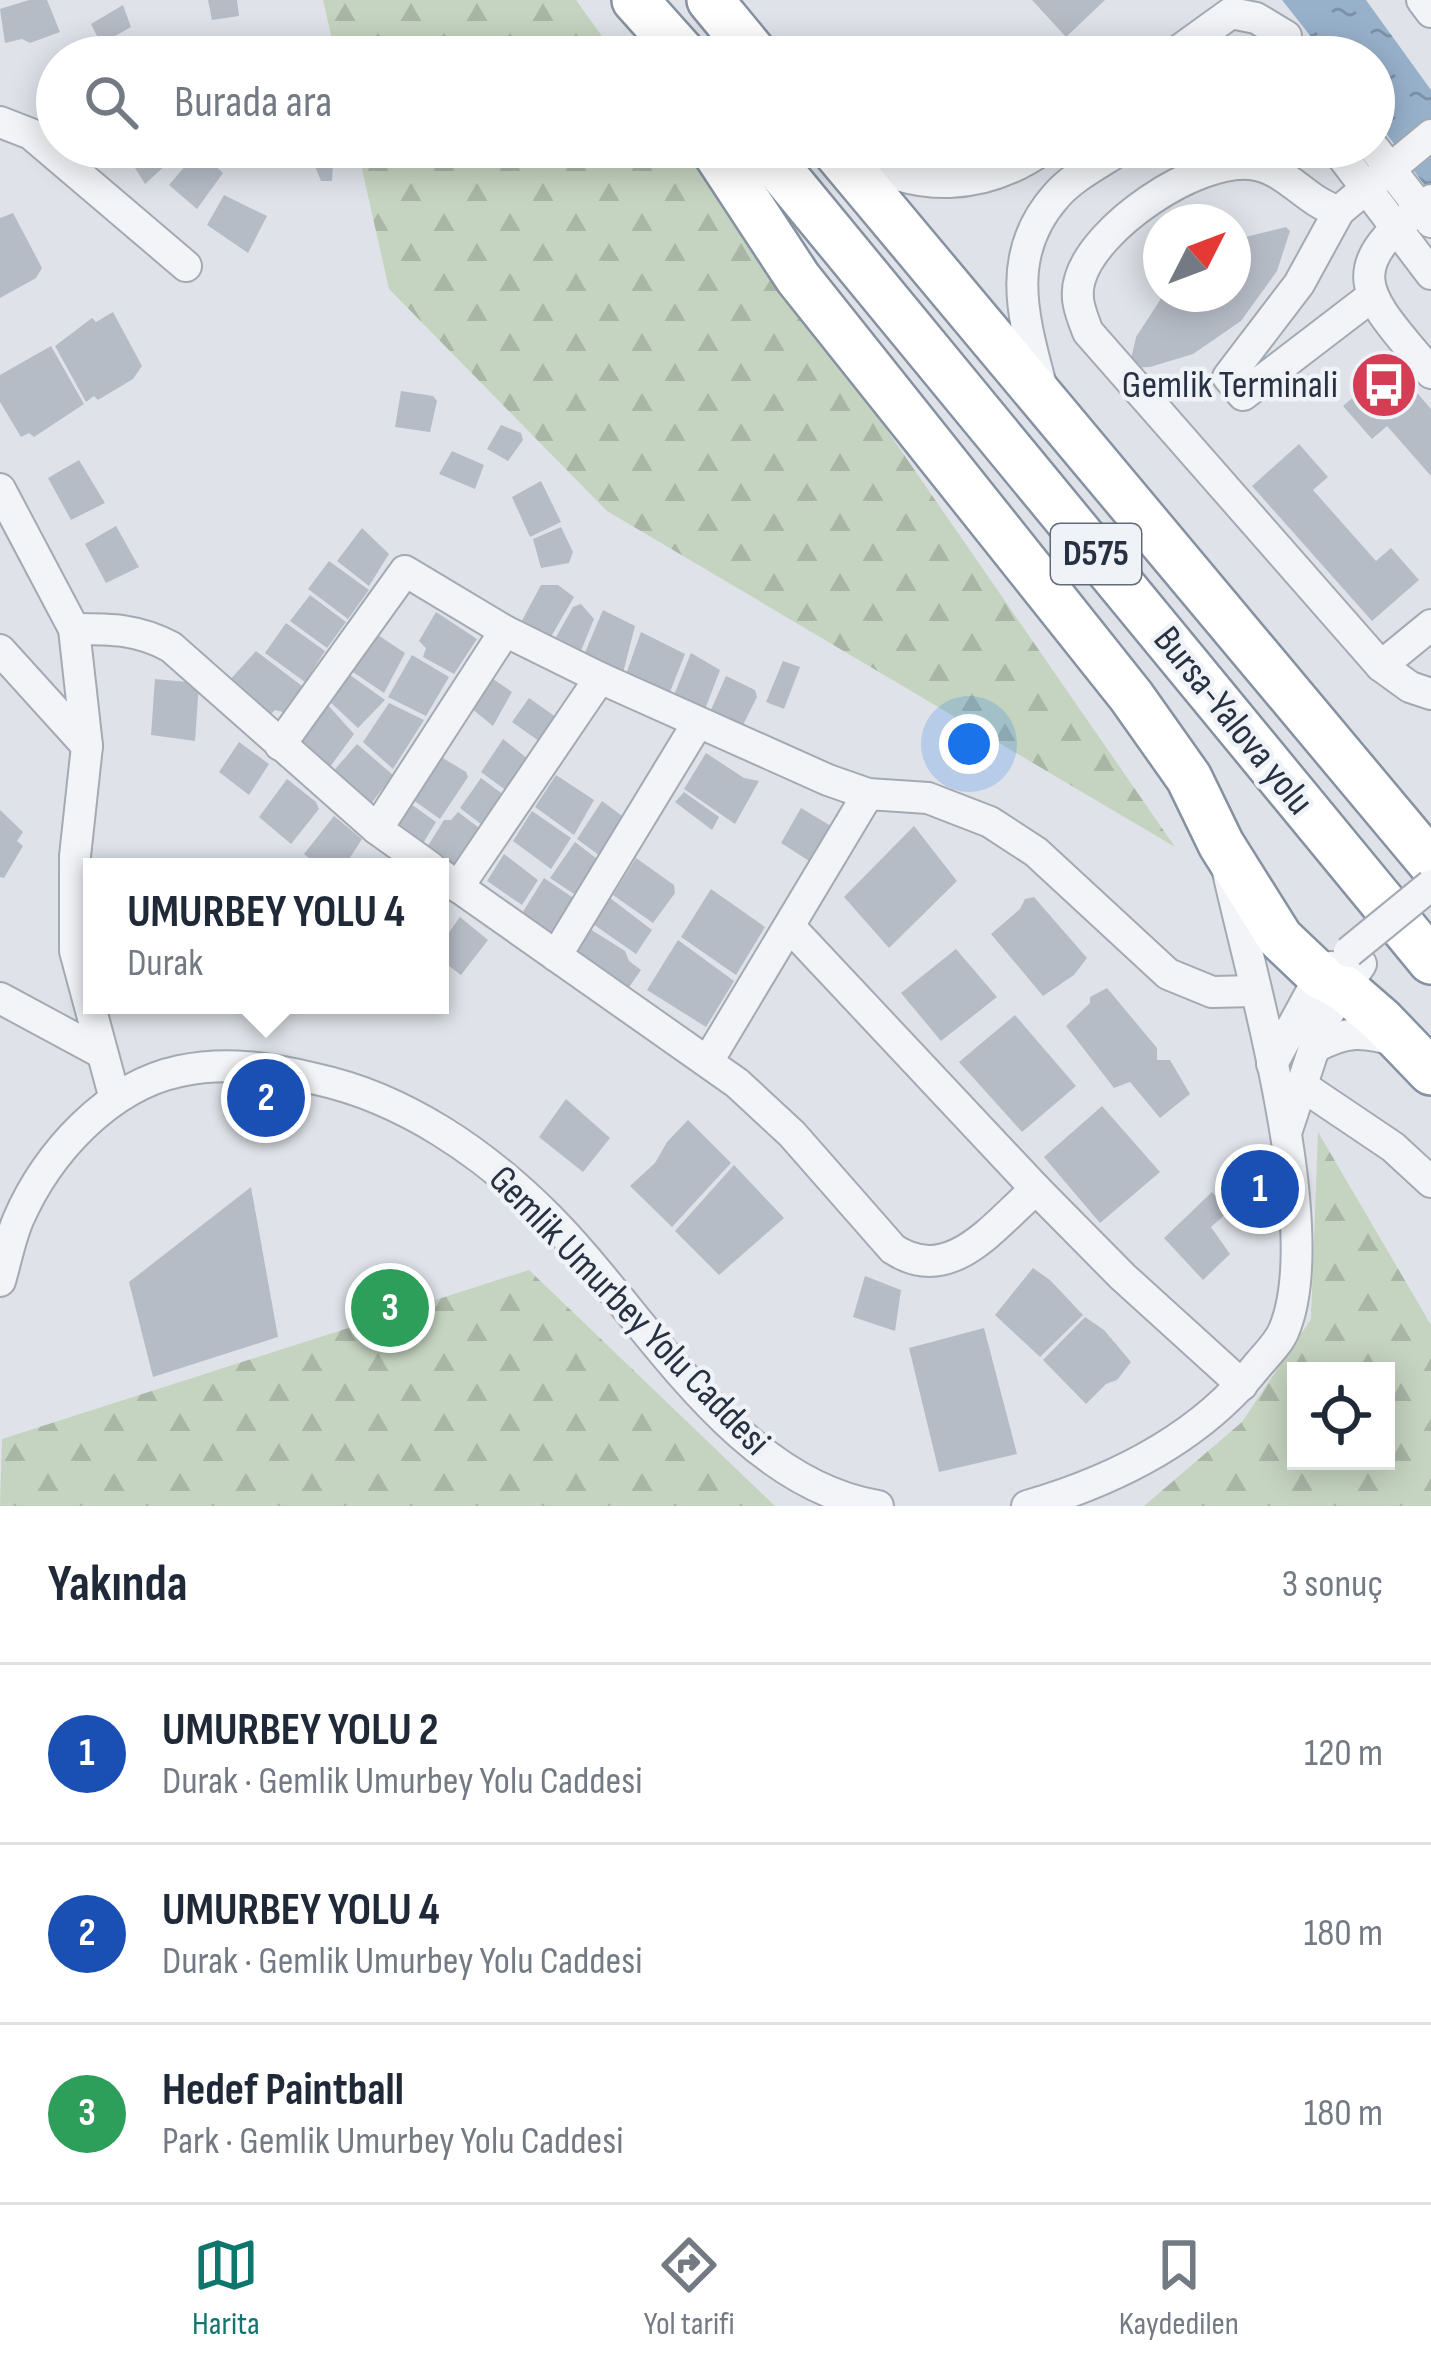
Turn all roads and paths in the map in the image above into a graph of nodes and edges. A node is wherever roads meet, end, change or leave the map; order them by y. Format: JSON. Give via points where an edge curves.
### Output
{"nodes":[{"id":1,"x":616,"y":0,"type":"edge"},
{"id":2,"x":635,"y":0,"type":"edge"},
{"id":3,"x":710,"y":0,"type":"edge"},
{"id":4,"x":1422,"y":0,"type":"edge"},
{"id":5,"x":1237,"y":4,"type":"edge"},
{"id":6,"x":1431,"y":12,"type":"edge"},
{"id":7,"x":640,"y":36,"type":"edge"},
{"id":8,"x":667,"y":36,"type":"edge"},
{"id":9,"x":740,"y":36,"type":"edge"},
{"id":10,"x":1197,"y":36,"type":"edge"},
{"id":11,"x":1262,"y":36,"type":"edge"},
{"id":12,"x":0,"y":122,"type":"edge"},
{"id":13,"x":1431,"y":135,"type":"edge"},
{"id":14,"x":36,"y":138,"type":"edge"},
{"id":15,"x":1395,"y":158,"type":"edge"},
{"id":16,"x":71,"y":168,"type":"edge"},
{"id":17,"x":726,"y":168,"type":"edge"},
{"id":18,"x":778,"y":168,"type":"edge"},
{"id":19,"x":853,"y":168,"type":"edge"},
{"id":20,"x":875,"y":168,"type":"edge"},
{"id":21,"x":1015,"y":168,"type":"edge"},
{"id":22,"x":1094,"y":168,"type":"edge"},
{"id":23,"x":1217,"y":168,"type":"edge"},
{"id":24,"x":1262,"y":168,"type":"edge"},
{"id":25,"x":1380,"y":168,"type":"edge"},
{"id":26,"x":1385,"y":168,"type":"edge"},
{"id":27,"x":1339,"y":211,"type":"junction"},
{"id":28,"x":1420,"y":214,"type":"edge"},
{"id":29,"x":186,"y":266,"type":"dead end"},
{"id":30,"x":1431,"y":274,"type":"edge"},
{"id":31,"x":1371,"y":297,"type":"junction"},
{"id":32,"x":1431,"y":373,"type":"edge"},
{"id":33,"x":1047,"y":406,"type":"junction"},
{"id":34,"x":0,"y":489,"type":"edge"},
{"id":35,"x":1431,"y":625,"type":"edge"},
{"id":36,"x":74,"y":629,"type":"junction"},
{"id":37,"x":505,"y":631,"type":"junction"},
{"id":38,"x":0,"y":650,"type":"edge"},
{"id":39,"x":1382,"y":666,"type":"junction"},
{"id":40,"x":599,"y":678,"type":"junction"},
{"id":41,"x":1431,"y":694,"type":"edge"},
{"id":42,"x":697,"y":724,"type":"junction"},
{"id":43,"x":87,"y":746,"type":"junction"},
{"id":44,"x":280,"y":746,"type":"junction"},
{"id":45,"x":868,"y":794,"type":"junction"},
{"id":46,"x":377,"y":829,"type":"junction"},
{"id":47,"x":1221,"y":844,"type":"junction"},
{"id":48,"x":417,"y":858,"type":"edge"},
{"id":49,"x":1431,"y":863,"type":"edge"},
{"id":50,"x":449,"y":881,"type":"edge"},
{"id":51,"x":1431,"y":885,"type":"edge"},
{"id":52,"x":1431,"y":908,"type":"edge"},
{"id":53,"x":790,"y":927,"type":"junction"},
{"id":54,"x":556,"y":956,"type":"junction"},
{"id":55,"x":1431,"y":961,"type":"edge"},
{"id":56,"x":1344,"y":970,"type":"junction"},
{"id":57,"x":83,"y":981,"type":"edge"},
{"id":58,"x":1255,"y":991,"type":"junction"},
{"id":59,"x":0,"y":998,"type":"edge"},
{"id":60,"x":92,"y":1014,"type":"edge"},
{"id":61,"x":1314,"y":1048,"type":"junction"},
{"id":62,"x":102,"y":1053,"type":"junction"},
{"id":63,"x":1419,"y":1058,"type":"edge"},
{"id":64,"x":708,"y":1061,"type":"junction"},
{"id":65,"x":1272,"y":1064,"type":"junction"},
{"id":66,"x":1301,"y":1084,"type":"junction"},
{"id":67,"x":115,"y":1099,"type":"junction"},
{"id":68,"x":1285,"y":1139,"type":"junction"},
{"id":69,"x":1431,"y":1182,"type":"edge"},
{"id":70,"x":1036,"y":1189,"type":"junction"},
{"id":71,"x":0,"y":1281,"type":"edge"},
{"id":72,"x":1242,"y":1385,"type":"junction"},
{"id":73,"x":878,"y":1506,"type":"edge"},
{"id":74,"x":1027,"y":1506,"type":"edge"}],
"edges":[{"from":1,"to":7,"type":"highway"},
{"from":2,"to":8,"type":"highway"},
{"from":3,"to":9,"type":"highway"},
{"from":4,"to":6,"type":"street"},
{"from":5,"to":10,"type":"street"},
{"from":5,"to":11,"type":"street"},
{"from":12,"to":14,"type":"street"},
{"from":13,"to":15,"type":"street"},
{"from":16,"to":29,"type":"street"},
{"from":17,"to":47,"type":"highway","via":[[798,278],[1131,696],[1189,778]]},
{"from":18,"to":55,"type":"highway","name":"Bursa-Yalova yolu","number":"D575"},
{"from":19,"to":33,"type":"highway","name":"Bursa-Yalova yolu","number":"D575"},
{"from":20,"to":21,"type":"street","via":[[925,181],[981,181]]},
{"from":22,"to":33,"type":"street","via":[[1058,193],[1030,232],[1020,303]]},
{"from":23,"to":39,"type":"street","via":[[1147,204],[1090,254],[1078,306],[1088,332]]},
{"from":24,"to":27,"type":"street"},
{"from":25,"to":27,"type":"street"},
{"from":26,"to":28,"type":"street"},
{"from":27,"to":31,"type":"street","via":[[1299,284],[1228,377],[1243,394]]},
{"from":28,"to":30,"type":"street"},
{"from":28,"to":31,"type":"street","via":[[1370,259]]},
{"from":31,"to":32,"type":"street"},
{"from":33,"to":49,"type":"highway","name":"Bursa-Yalova yolu","number":"D575"},
{"from":34,"to":36,"type":"street"},
{"from":35,"to":39,"type":"street"},
{"from":36,"to":43,"type":"street"},
{"from":36,"to":44,"type":"street","via":[[123,628],[171,647]]},
{"from":37,"to":40,"type":"street"},
{"from":37,"to":44,"type":"street","via":[[405,571]]},
{"from":37,"to":46,"type":"street"},
{"from":38,"to":43,"type":"street"},
{"from":39,"to":41,"type":"street"},
{"from":40,"to":42,"type":"street"},
{"from":40,"to":50,"type":"street"},
{"from":42,"to":45,"type":"street"},
{"from":42,"to":54,"type":"street"},
{"from":43,"to":57,"type":"street","via":[[75,856],[75,951]]},
{"from":44,"to":46,"type":"street"},
{"from":45,"to":53,"type":"street"},
{"from":45,"to":58,"type":"street","via":[[928,798],[990,822],[1036,852],[1168,974],[1212,992]]},
{"from":46,"to":48,"type":"street"},
{"from":47,"to":56,"type":"highway","via":[[1280,938]]},
{"from":47,"to":58,"type":"street"},
{"from":50,"to":54,"type":"street"},
{"from":51,"to":56,"type":"street","bridge":true},
{"from":52,"to":56,"type":"street"},
{"from":53,"to":64,"type":"street"},
{"from":53,"to":70,"type":"street"},
{"from":54,"to":64,"type":"street"},
{"from":56,"to":61,"type":"street"},
{"from":56,"to":63,"type":"highway"},
{"from":56,"to":65,"type":"street"},
{"from":58,"to":65,"type":"street"},
{"from":59,"to":62,"type":"street"},
{"from":60,"to":62,"type":"street"},
{"from":61,"to":63,"type":"street","via":[[1366,1031]]},
{"from":61,"to":66,"type":"street"},
{"from":62,"to":67,"type":"street"},
{"from":64,"to":70,"type":"street","via":[[765,1107],[911,1260],[958,1256]]},
{"from":65,"to":68,"type":"street"},
{"from":66,"to":68,"type":"street"},
{"from":66,"to":69,"type":"street"},
{"from":67,"to":71,"type":"street","name":"Gemlik Umurbey Yolu Caddesi","via":[[63,1146],[18,1219]]},
{"from":67,"to":73,"type":"street","name":"Gemlik Umurbey Yolu Caddesi","via":[[154,1077],[261,1066],[346,1085],[418,1116],[548,1216],[716,1410],[788,1472]]},
{"from":68,"to":72,"type":"street","via":[[1297,1286],[1281,1336]]},
{"from":70,"to":72,"type":"street"},
{"from":72,"to":74,"type":"street","via":[[1144,1460]]}]}
